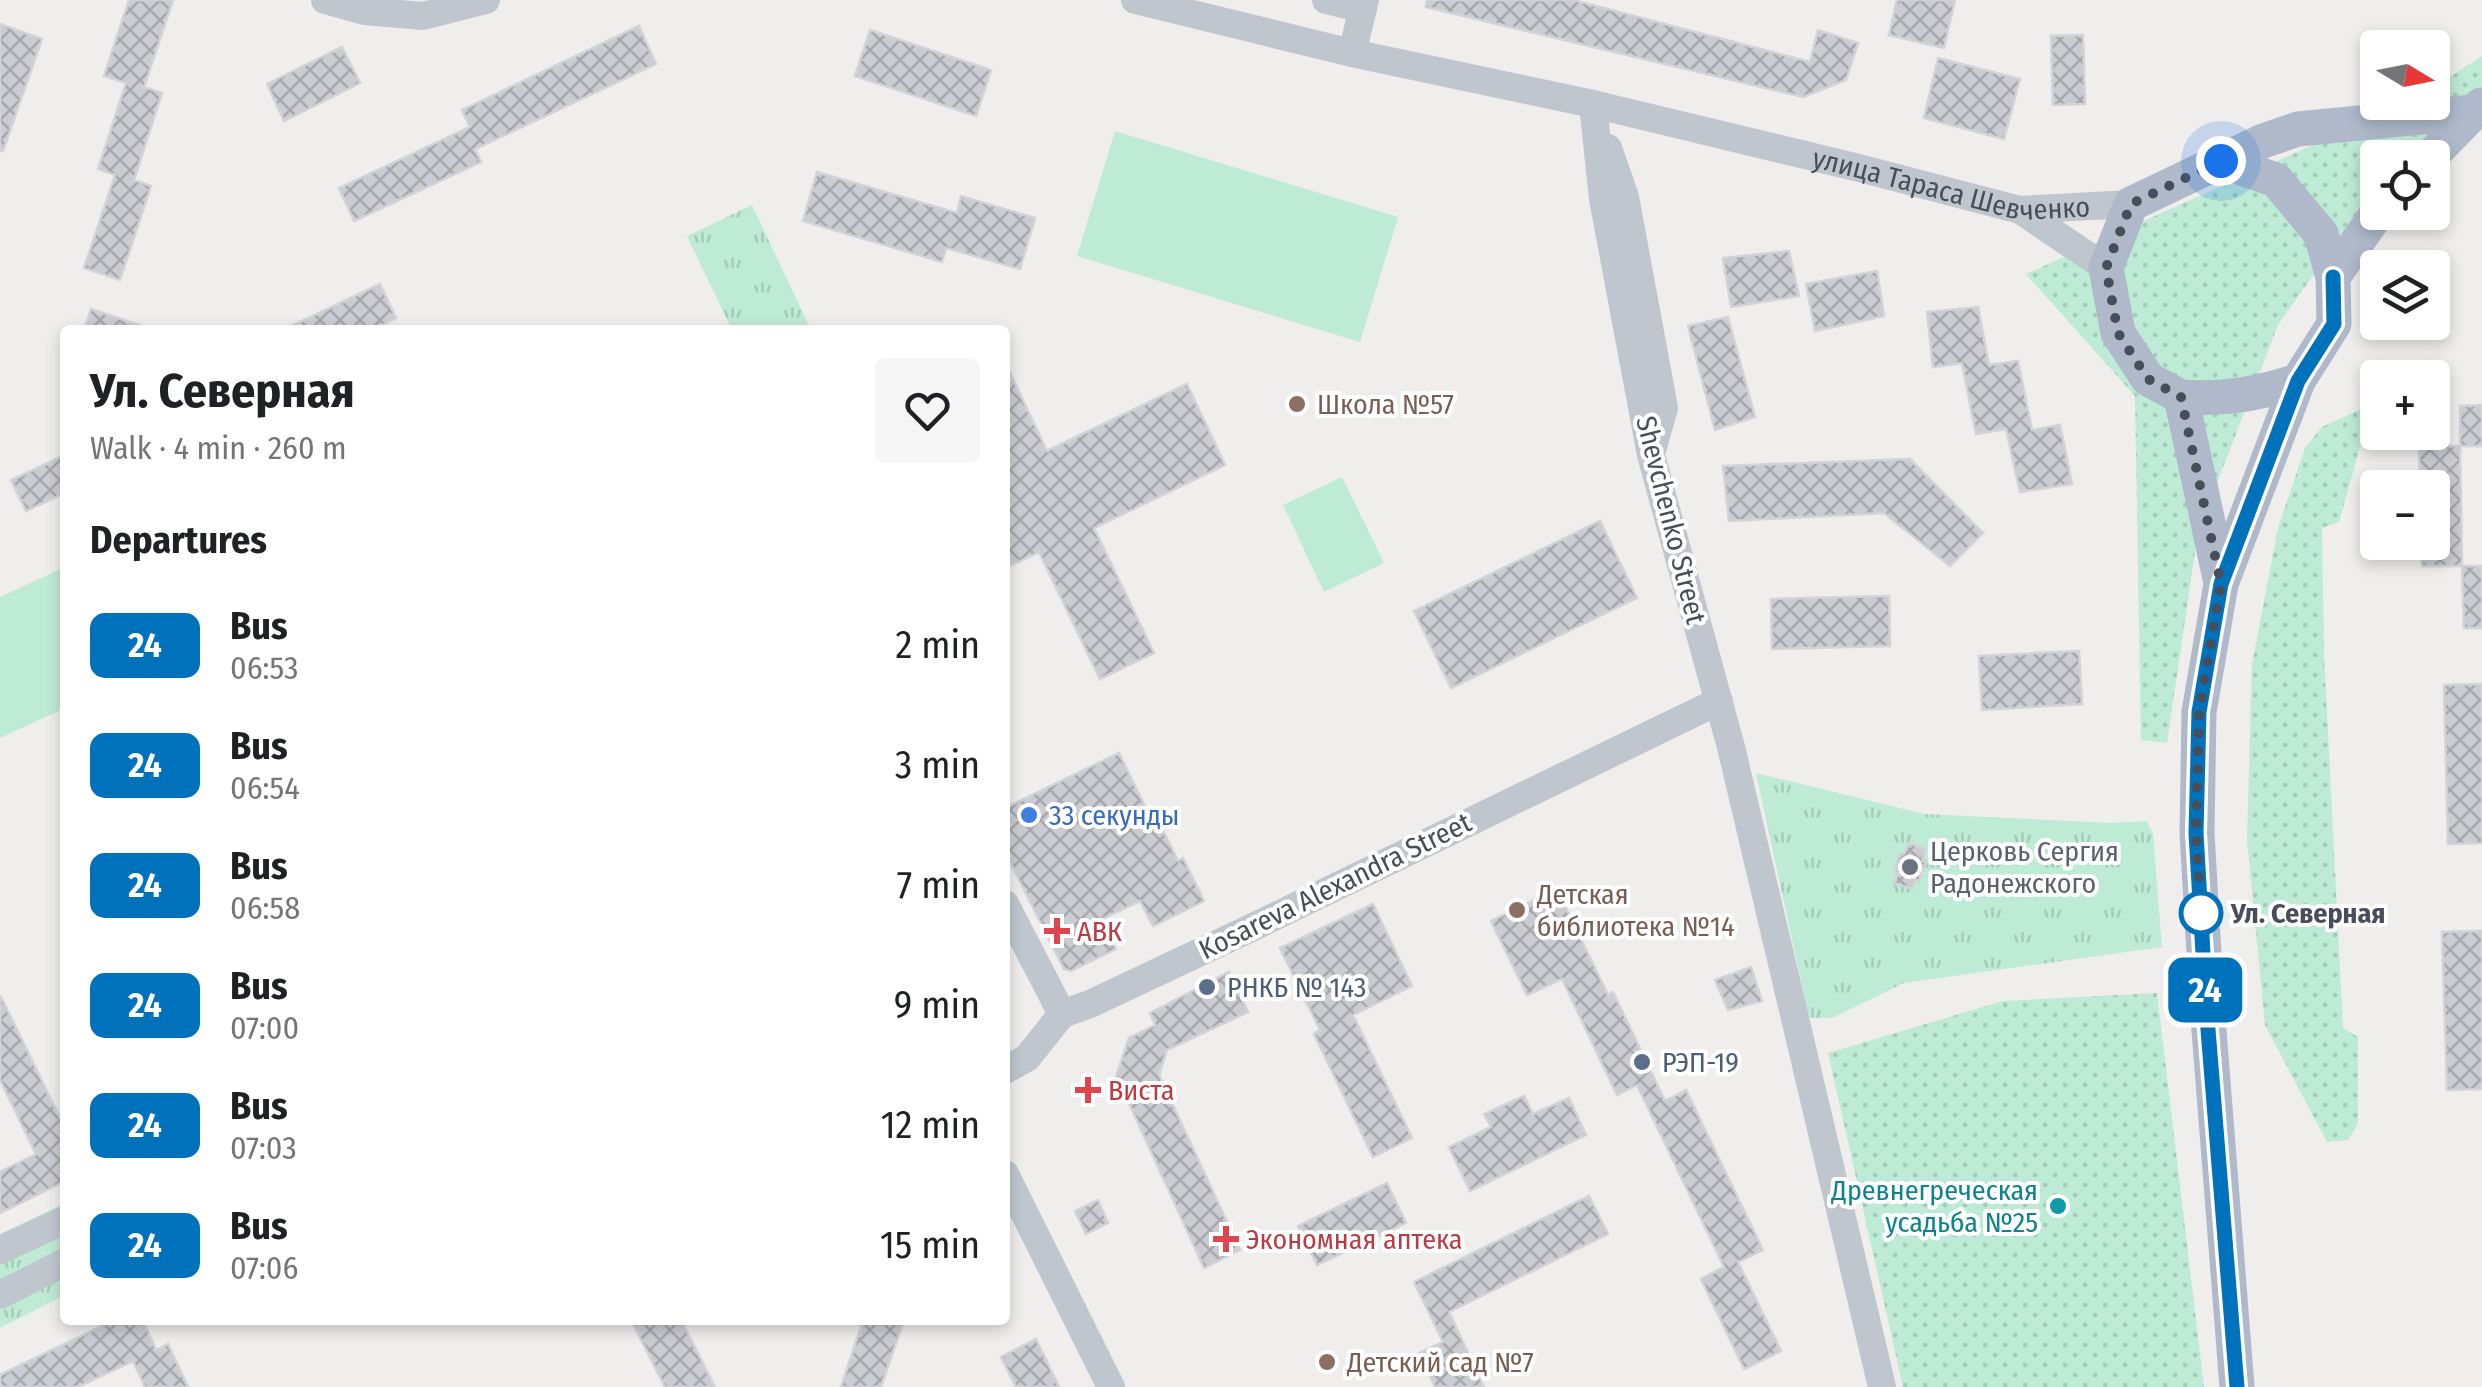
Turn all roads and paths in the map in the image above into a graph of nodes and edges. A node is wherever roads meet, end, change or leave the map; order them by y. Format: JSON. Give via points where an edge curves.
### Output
{"nodes":[{"id":1,"x":324,"y":0,"type":"edge"},
{"id":2,"x":486,"y":0,"type":"edge"},
{"id":3,"x":1135,"y":0,"type":"edge"},
{"id":4,"x":1326,"y":0,"type":"edge"},
{"id":5,"x":1364,"y":5,"type":"edge"},
{"id":6,"x":1352,"y":53,"type":"junction"},
{"id":7,"x":1593,"y":104,"type":"junction"},
{"id":8,"x":2477,"y":108,"type":"edge"},
{"id":9,"x":2446,"y":140,"type":"edge"},
{"id":10,"x":2221,"y":161,"type":"junction"},
{"id":11,"x":2131,"y":204,"type":"junction"},
{"id":12,"x":2020,"y":210,"type":"junction"},
{"id":13,"x":2366,"y":230,"type":"edge"},
{"id":14,"x":2106,"y":268,"type":"junction"},
{"id":15,"x":2333,"y":277,"type":"junction"},
{"id":16,"x":2298,"y":381,"type":"junction"},
{"id":17,"x":2181,"y":397,"type":"junction"},
{"id":18,"x":2221,"y":584,"type":"junction"},
{"id":19,"x":1719,"y":701,"type":"junction"},
{"id":20,"x":1010,"y":914,"type":"edge"},
{"id":21,"x":1062,"y":1014,"type":"junction"},
{"id":22,"x":1010,"y":1067,"type":"edge"},
{"id":23,"x":1010,"y":1184,"type":"edge"},
{"id":24,"x":60,"y":1222,"type":"edge"},
{"id":25,"x":0,"y":1250,"type":"edge"},
{"id":26,"x":60,"y":1265,"type":"edge"},
{"id":27,"x":0,"y":1295,"type":"edge"},
{"id":28,"x":1112,"y":1387,"type":"edge"},
{"id":29,"x":1882,"y":1387,"type":"edge"},
{"id":30,"x":2238,"y":1387,"type":"edge"}],
"edges":[{"from":1,"to":2,"type":"street","via":[[365,12],[423,16]]},
{"from":3,"to":6,"type":"street"},
{"from":4,"to":5,"type":"street"},
{"from":5,"to":6,"type":"street"},
{"from":6,"to":7,"type":"street"},
{"from":7,"to":12,"type":"street","name":"улица Тараса Шевченко"},
{"from":7,"to":19,"type":"street","name":"Shevchenko Street","via":[[1602,199],[1651,455]]},
{"from":8,"to":9,"type":"main road"},
{"from":8,"to":10,"type":"main road","name":"улица Тараса Шевченко","via":[[2298,129]]},
{"from":10,"to":11,"type":"main road","name":"улица Тараса Шевченко"},
{"from":10,"to":15,"type":"main road","via":[[2276,180],[2322,234]]},
{"from":11,"to":12,"type":"street","name":"улица Тараса Шевченко"},
{"from":11,"to":14,"type":"main road"},
{"from":12,"to":14,"type":"street"},
{"from":13,"to":15,"type":"main road"},
{"from":14,"to":17,"type":"main road","via":[[2118,333],[2148,379]]},
{"from":15,"to":16,"type":"main road","via":[[2334,324]]},
{"from":16,"to":17,"type":"main road","via":[[2251,395]]},
{"from":16,"to":18,"type":"main road"},
{"from":17,"to":18,"type":"main road"},
{"from":18,"to":30,"type":"main road","via":[[2199,712],[2196,833]]},
{"from":19,"to":21,"type":"street","name":"Kosareva Alexandra Street"},
{"from":19,"to":29,"type":"street","name":"Shevchenko Street"},
{"from":20,"to":21,"type":"street"},
{"from":21,"to":22,"type":"street","via":[[1027,1058]]},
{"from":23,"to":28,"type":"street"},
{"from":24,"to":25,"type":"street"},
{"from":26,"to":27,"type":"street"}]}
